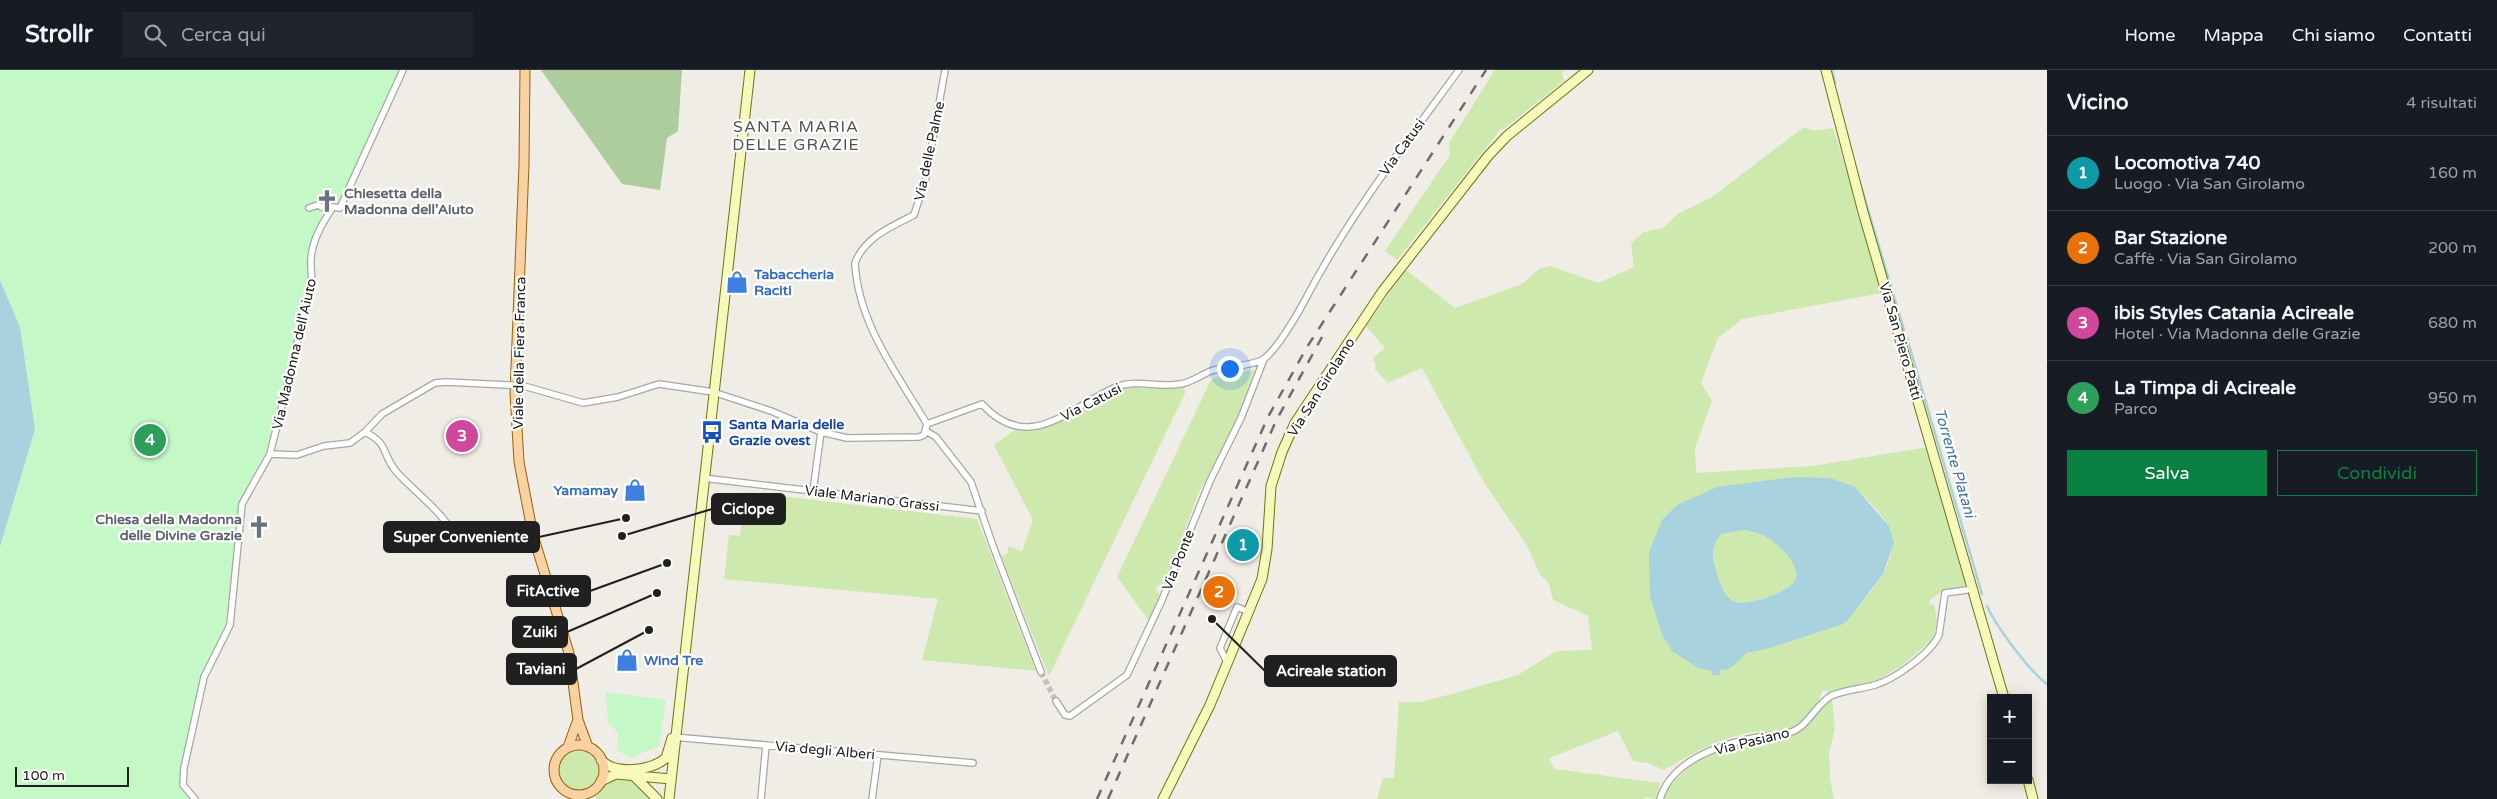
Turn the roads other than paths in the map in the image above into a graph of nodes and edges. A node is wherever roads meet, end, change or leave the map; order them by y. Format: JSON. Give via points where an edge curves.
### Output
{"nodes":[{"id":1,"x":403,"y":70,"type":"edge"},
{"id":2,"x":525,"y":70,"type":"edge"},
{"id":3,"x":750,"y":70,"type":"edge"},
{"id":4,"x":945,"y":70,"type":"edge"},
{"id":5,"x":1459,"y":70,"type":"edge"},
{"id":6,"x":1588,"y":70,"type":"edge"},
{"id":7,"x":1826,"y":70,"type":"edge"},
{"id":8,"x":309,"y":208,"type":"dead end"},
{"id":9,"x":330,"y":211,"type":"junction"},
{"id":10,"x":1264,"y":359,"type":"junction"},
{"id":11,"x":713,"y":392,"type":"junction"},
{"id":12,"x":927,"y":424,"type":"junction"},
{"id":13,"x":926,"y":431,"type":"junction"},
{"id":14,"x":366,"y":432,"type":"junction"},
{"id":15,"x":821,"y":432,"type":"junction"},
{"id":16,"x":270,"y":454,"type":"junction"},
{"id":17,"x":703,"y":478,"type":"junction"},
{"id":18,"x":813,"y":491,"type":"junction"},
{"id":19,"x":982,"y":511,"type":"junction"},
{"id":20,"x":449,"y":543,"type":"dead end"},
{"id":21,"x":1974,"y":590,"type":"junction"},
{"id":22,"x":1249,"y":612,"type":"junction"},
{"id":23,"x":1228,"y":664,"type":"junction"},
{"id":24,"x":1041,"y":672,"type":"tunnel mouth"},
{"id":25,"x":2003,"y":694,"type":"edge"},
{"id":26,"x":1056,"y":702,"type":"tunnel mouth"},
{"id":27,"x":578,"y":720,"type":"junction"},
{"id":28,"x":675,"y":737,"type":"junction"},
{"id":29,"x":766,"y":745,"type":"junction"},
{"id":30,"x":568,"y":747,"type":"junction"},
{"id":31,"x":588,"y":747,"type":"junction"},
{"id":32,"x":878,"y":755,"type":"junction"},
{"id":33,"x":601,"y":760,"type":"junction"},
{"id":34,"x":973,"y":763,"type":"dead end"},
{"id":35,"x":639,"y":767,"type":"junction"},
{"id":36,"x":633,"y":776,"type":"junction"},
{"id":37,"x":671,"y":779,"type":"junction"},
{"id":38,"x":598,"y":784,"type":"junction"},
{"id":39,"x":2029,"y":784,"type":"edge"},
{"id":40,"x":578,"y":797,"type":"edge"},
{"id":41,"x":195,"y":799,"type":"edge"},
{"id":42,"x":593,"y":799,"type":"edge"},
{"id":43,"x":657,"y":799,"type":"edge"},
{"id":44,"x":669,"y":799,"type":"edge"},
{"id":45,"x":761,"y":799,"type":"edge"},
{"id":46,"x":872,"y":799,"type":"edge"},
{"id":47,"x":1163,"y":799,"type":"edge"},
{"id":48,"x":1660,"y":799,"type":"edge"},
{"id":49,"x":2033,"y":799,"type":"edge"}],
"edges":[{"from":1,"to":9,"type":"street","name":"Via Madonna dell'Aiuto","via":[[340,208],[333,207]]},
{"from":2,"to":27,"type":"main road","name":"Viale della Fiera Franca","via":[[516,429],[529,516],[569,653]]},
{"from":3,"to":11,"type":"street"},
{"from":4,"to":12,"type":"street","name":"Via delle Palme","via":[[926,178],[914,215],[889,226],[874,238],[855,263],[861,300],[873,332]]},
{"from":5,"to":10,"type":"street","name":"Via Catusi","via":[[1347,226],[1291,326]]},
{"from":6,"to":22,"type":"street","name":"Via San Girolamo","via":[[1507,136],[1488,156],[1382,292],[1295,423],[1271,486],[1265,565]]},
{"from":7,"to":21,"type":"street","name":"Via San Piero Patti","via":[[1863,212]]},
{"from":8,"to":9,"type":"street","via":[[318,205]]},
{"from":9,"to":16,"type":"street","name":"Via Madonna dell'Aiuto","via":[[316,237],[311,259],[312,287]]},
{"from":10,"to":12,"type":"street","name":"Via Catusi","via":[[1211,371],[1181,384],[1133,383],[1116,387],[1062,418],[1037,426],[1014,425],[997,418],[982,404]]},
{"from":10,"to":26,"type":"street","name":"Via Ponte","via":[[1127,675],[1070,716],[1065,715]]},
{"from":11,"to":14,"type":"street","bridge":true,"via":[[659,384],[618,397],[583,403],[524,386],[435,383],[382,414]]},
{"from":11,"to":15,"type":"street"},
{"from":11,"to":17,"type":"street"},
{"from":12,"to":13,"type":"street"},
{"from":13,"to":15,"type":"street","via":[[919,437],[847,438]]},
{"from":13,"to":19,"type":"street","via":[[936,437],[971,482]]},
{"from":14,"to":16,"type":"street","via":[[350,443],[324,446],[297,455]]},
{"from":14,"to":20,"type":"street","via":[[379,439],[395,471],[424,497],[452,532],[454,540]]},
{"from":15,"to":18,"type":"street"},
{"from":16,"to":41,"type":"street","name":"Via Madonna dell'Aiuto","via":[[242,504],[230,625],[204,677],[184,768],[183,785]]},
{"from":17,"to":18,"type":"street","name":"Viale Mariano Grassi"},
{"from":17,"to":28,"type":"street"},
{"from":18,"to":19,"type":"street","name":"Viale Mariano Grassi"},
{"from":19,"to":24,"type":"street"},
{"from":21,"to":25,"type":"street","name":"Via San Piero Patti"},
{"from":21,"to":48,"type":"street","name":"Via Pasiano","via":[[1945,593],[1939,635],[1932,647],[1902,671],[1877,684],[1831,696],[1802,727],[1790,733],[1758,737],[1696,757],[1673,776]]},
{"from":22,"to":23,"type":"street","name":"Via San Girolamo"},
{"from":22,"to":23,"type":"street","via":[[1237,607],[1220,648]]},
{"from":23,"to":47,"type":"street","name":"Via San Girolamo"},
{"from":27,"to":30,"type":"main road"},
{"from":27,"to":31,"type":"main road"},
{"from":28,"to":29,"type":"street","name":"Via degli Alberi"},
{"from":28,"to":35,"type":"street","via":[[662,761]]},
{"from":28,"to":37,"type":"street"},
{"from":29,"to":32,"type":"street","name":"Via degli Alberi"},
{"from":29,"to":45,"type":"street"},
{"from":30,"to":31,"type":"main road"},
{"from":30,"to":40,"type":"main road","via":[[558,757],[555,777],[563,788]]},
{"from":31,"to":33,"type":"main road"},
{"from":32,"to":34,"type":"street","name":"Via degli Alberi"},
{"from":32,"to":46,"type":"street"},
{"from":33,"to":35,"type":"street","via":[[614,768]]},
{"from":33,"to":38,"type":"main road","via":[[604,767]]},
{"from":35,"to":37,"type":"street","via":[[664,773]]},
{"from":36,"to":37,"type":"street"},
{"from":36,"to":38,"type":"street","via":[[616,774]]},
{"from":36,"to":43,"type":"street"},
{"from":37,"to":44,"type":"street"},
{"from":38,"to":40,"type":"main road"},
{"from":38,"to":42,"type":"main road"},
{"from":39,"to":49,"type":"street"}]}
